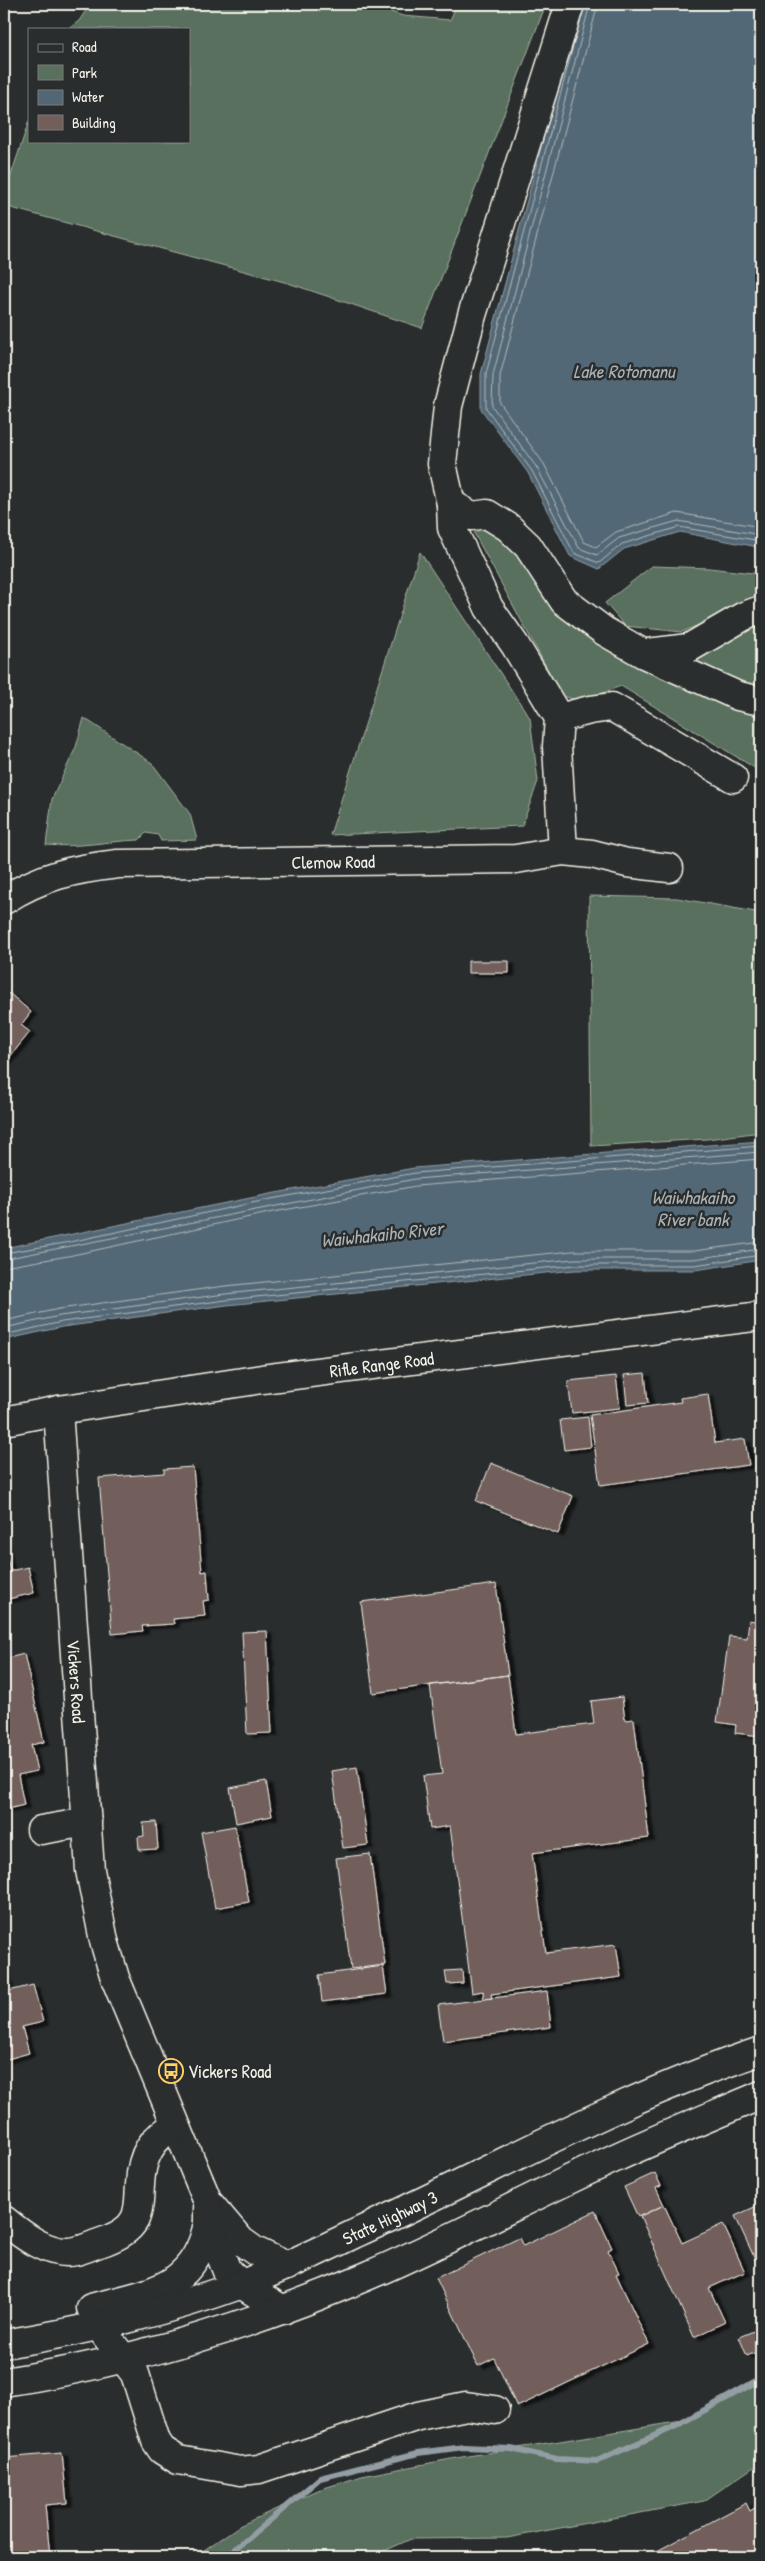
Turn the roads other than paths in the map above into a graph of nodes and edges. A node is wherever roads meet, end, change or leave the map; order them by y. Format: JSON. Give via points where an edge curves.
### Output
{"nodes":[{"id":1,"x":570,"y":4,"type":"edge"},
{"id":2,"x":451,"y":504,"type":"junction"},
{"id":3,"x":761,"y":610,"type":"edge"},
{"id":4,"x":644,"y":654,"type":"junction"},
{"id":5,"x":761,"y":701,"type":"edge"},
{"id":6,"x":559,"y":718,"type":"junction"},
{"id":7,"x":733,"y":778,"type":"dead end"},
{"id":8,"x":563,"y":851,"type":"junction"},
{"id":9,"x":669,"y":868,"type":"dead end"},
{"id":10,"x":4,"y":900,"type":"edge"},
{"id":11,"x":761,"y":1316,"type":"edge"},
{"id":12,"x":58,"y":1410,"type":"junction"},
{"id":13,"x":4,"y":1421,"type":"edge"},
{"id":14,"x":87,"y":1822,"type":"junction"},
{"id":15,"x":41,"y":1830,"type":"dead end"},
{"id":16,"x":761,"y":2051,"type":"edge"},
{"id":17,"x":761,"y":2095,"type":"edge"},
{"id":18,"x":175,"y":2127,"type":"junction"},
{"id":19,"x":208,"y":2213,"type":"junction"},
{"id":20,"x":4,"y":2220,"type":"edge"},
{"id":21,"x":287,"y":2266,"type":"junction"},
{"id":22,"x":242,"y":2284,"type":"junction"},
{"id":23,"x":283,"y":2310,"type":"junction"},
{"id":24,"x":98,"y":2325,"type":"junction"},
{"id":25,"x":4,"y":2343,"type":"edge"},
{"id":26,"x":124,"y":2359,"type":"junction"},
{"id":27,"x":4,"y":2382,"type":"edge"},
{"id":28,"x":494,"y":2410,"type":"dead end"}],
"edges":[{"from":1,"to":2,"type":"main road","via":[[472,315],[448,406],[442,464]]},
{"from":2,"to":4,"type":"main road","via":[[472,516],[487,514],[508,527],[528,546],[564,601],[604,631]]},
{"from":2,"to":6,"type":"main road","via":[[452,528],[489,608],[516,645]]},
{"from":3,"to":4,"type":"main road","via":[[744,616],[689,648]]},
{"from":4,"to":5,"type":"main road","via":[[738,696]]},
{"from":6,"to":7,"type":"main road","via":[[612,707]]},
{"from":6,"to":8,"type":"main road","via":[[557,746]]},
{"from":8,"to":9,"type":"main road","name":"Clemow Road"},
{"from":8,"to":10,"type":"main road","name":"Clemow Road","via":[[516,859],[118,864],[50,876]]},
{"from":11,"to":12,"type":"main road","name":"Rifle Range Road","via":[[262,1379]]},
{"from":12,"to":13,"type":"main road","name":"Rifle Range Road"},
{"from":12,"to":14,"type":"main road","name":"Vickers Road"},
{"from":14,"to":15,"type":"main road"},
{"from":14,"to":18,"type":"main road","name":"Vickers Road","via":[[92,1877],[115,1978]]},
{"from":16,"to":21,"type":"main road","name":"State Highway 3","via":[[571,2130]]},
{"from":17,"to":23,"type":"main road","via":[[617,2157],[369,2275]]},
{"from":18,"to":19,"type":"main road","name":"Vickers Road"},
{"from":18,"to":20,"type":"main road","via":[[153,2140],[143,2164],[135,2220],[118,2236],[74,2252],[58,2251],[43,2246]]},
{"from":19,"to":21,"type":"main road","name":"Vickers Road","via":[[255,2251]]},
{"from":19,"to":22,"type":"main road","name":"Vickers Road","via":[[227,2271]]},
{"from":19,"to":25,"type":"main road","via":[[204,2244],[186,2272],[172,2284],[58,2317]]},
{"from":21,"to":22,"type":"main road","name":"State Highway 3"},
{"from":22,"to":23,"type":"main road","name":"Vickers Road"},
{"from":22,"to":24,"type":"main road","name":"State Highway 3","via":[[150,2313]]},
{"from":23,"to":26,"type":"main road","via":[[211,2335]]},
{"from":24,"to":25,"type":"main road","name":"State Highway 3"},
{"from":24,"to":26,"type":"main road"},
{"from":26,"to":27,"type":"main road"},
{"from":26,"to":28,"type":"main road","via":[[135,2374],[154,2435],[162,2450],[178,2460],[241,2471],[259,2469],[418,2416],[466,2406]]}]}
